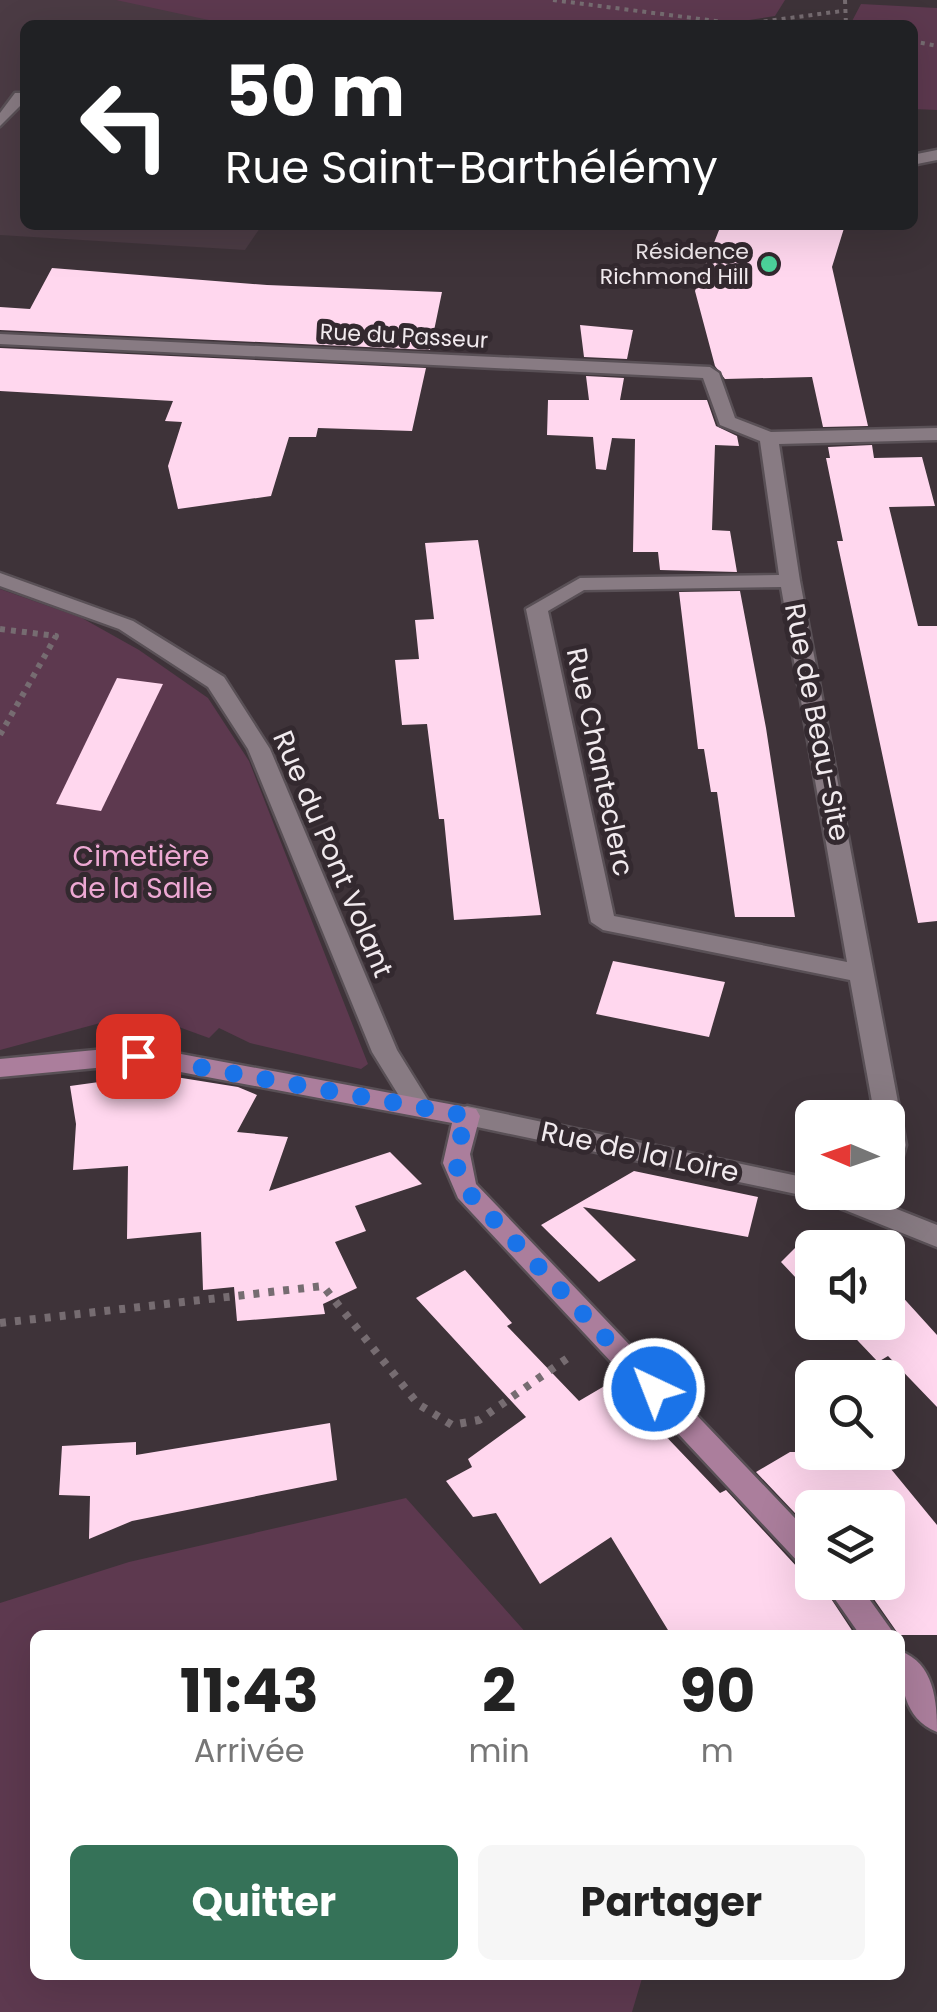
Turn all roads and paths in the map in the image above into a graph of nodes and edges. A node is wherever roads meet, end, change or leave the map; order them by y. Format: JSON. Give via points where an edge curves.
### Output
{"nodes":[{"id":1,"x":553,"y":0,"type":"edge"},
{"id":2,"x":845,"y":1,"type":"edge"},
{"id":3,"x":842,"y":11,"type":"junction"},
{"id":4,"x":714,"y":20,"type":"edge"},
{"id":5,"x":774,"y":20,"type":"edge"},
{"id":6,"x":845,"y":20,"type":"edge"},
{"id":7,"x":20,"y":96,"type":"edge"},
{"id":8,"x":2,"y":117,"type":"edge"},
{"id":9,"x":0,"y":339,"type":"edge"},
{"id":10,"x":937,"y":434,"type":"edge"},
{"id":11,"x":769,"y":438,"type":"junction"},
{"id":12,"x":0,"y":579,"type":"edge"},
{"id":13,"x":790,"y":581,"type":"junction"},
{"id":14,"x":0,"y":629,"type":"edge"},
{"id":15,"x":0,"y":735,"type":"edge"},
{"id":16,"x":864,"y":974,"type":"junction"},
{"id":17,"x":0,"y":1068,"type":"edge"},
{"id":18,"x":885,"y":1100,"type":"edge"},
{"id":19,"x":418,"y":1106,"type":"junction"},
{"id":20,"x":468,"y":1116,"type":"junction"},
{"id":21,"x":795,"y":1184,"type":"edge"},
{"id":22,"x":895,"y":1210,"type":"edge"},
{"id":23,"x":937,"y":1236,"type":"edge"},
{"id":24,"x":0,"y":1323,"type":"edge"},
{"id":25,"x":602,"y":1334,"type":"junction"},
{"id":26,"x":795,"y":1538,"type":"edge"},
{"id":27,"x":852,"y":1600,"type":"edge"},
{"id":28,"x":875,"y":1630,"type":"edge"},
{"id":29,"x":905,"y":1672,"type":"edge"},
{"id":30,"x":937,"y":1718,"type":"edge"}],
"edges":[{"from":1,"to":4,"type":"path"},
{"from":2,"to":3,"type":"path"},
{"from":3,"to":5,"type":"path"},
{"from":3,"to":6,"type":"path"},
{"from":7,"to":8,"type":"lane"},
{"from":9,"to":11,"type":"street","name":"Rue du Passeur","via":[[710,373],[727,421]]},
{"from":10,"to":11,"type":"street"},
{"from":11,"to":13,"type":"street","name":"Rue de Beau-Site"},
{"from":12,"to":19,"type":"street","name":"Rue du Pont Volant","via":[[126,625],[216,682],[259,748],[384,1052]]},
{"from":13,"to":16,"type":"street","name":"Rue de Beau-Site"},
{"from":13,"to":16,"type":"street","name":"Rue Chanteclerc","via":[[580,584],[536,609],[603,922]]},
{"from":14,"to":15,"type":"path","via":[[56,636]]},
{"from":16,"to":18,"type":"street","name":"Rue de Beau-Site"},
{"from":17,"to":19,"type":"street","via":[[138,1056]]},
{"from":19,"to":20,"type":"street"},
{"from":20,"to":21,"type":"street","name":"Rue de la Loire"},
{"from":20,"to":25,"type":"street","via":[[456,1150],[457,1177]]},
{"from":22,"to":23,"type":"street"},
{"from":24,"to":25,"type":"path","via":[[322,1286],[418,1404],[452,1425],[480,1420]]},
{"from":25,"to":26,"type":"street"},
{"from":27,"to":28,"type":"street"},
{"from":29,"to":30,"type":"street"}]}
